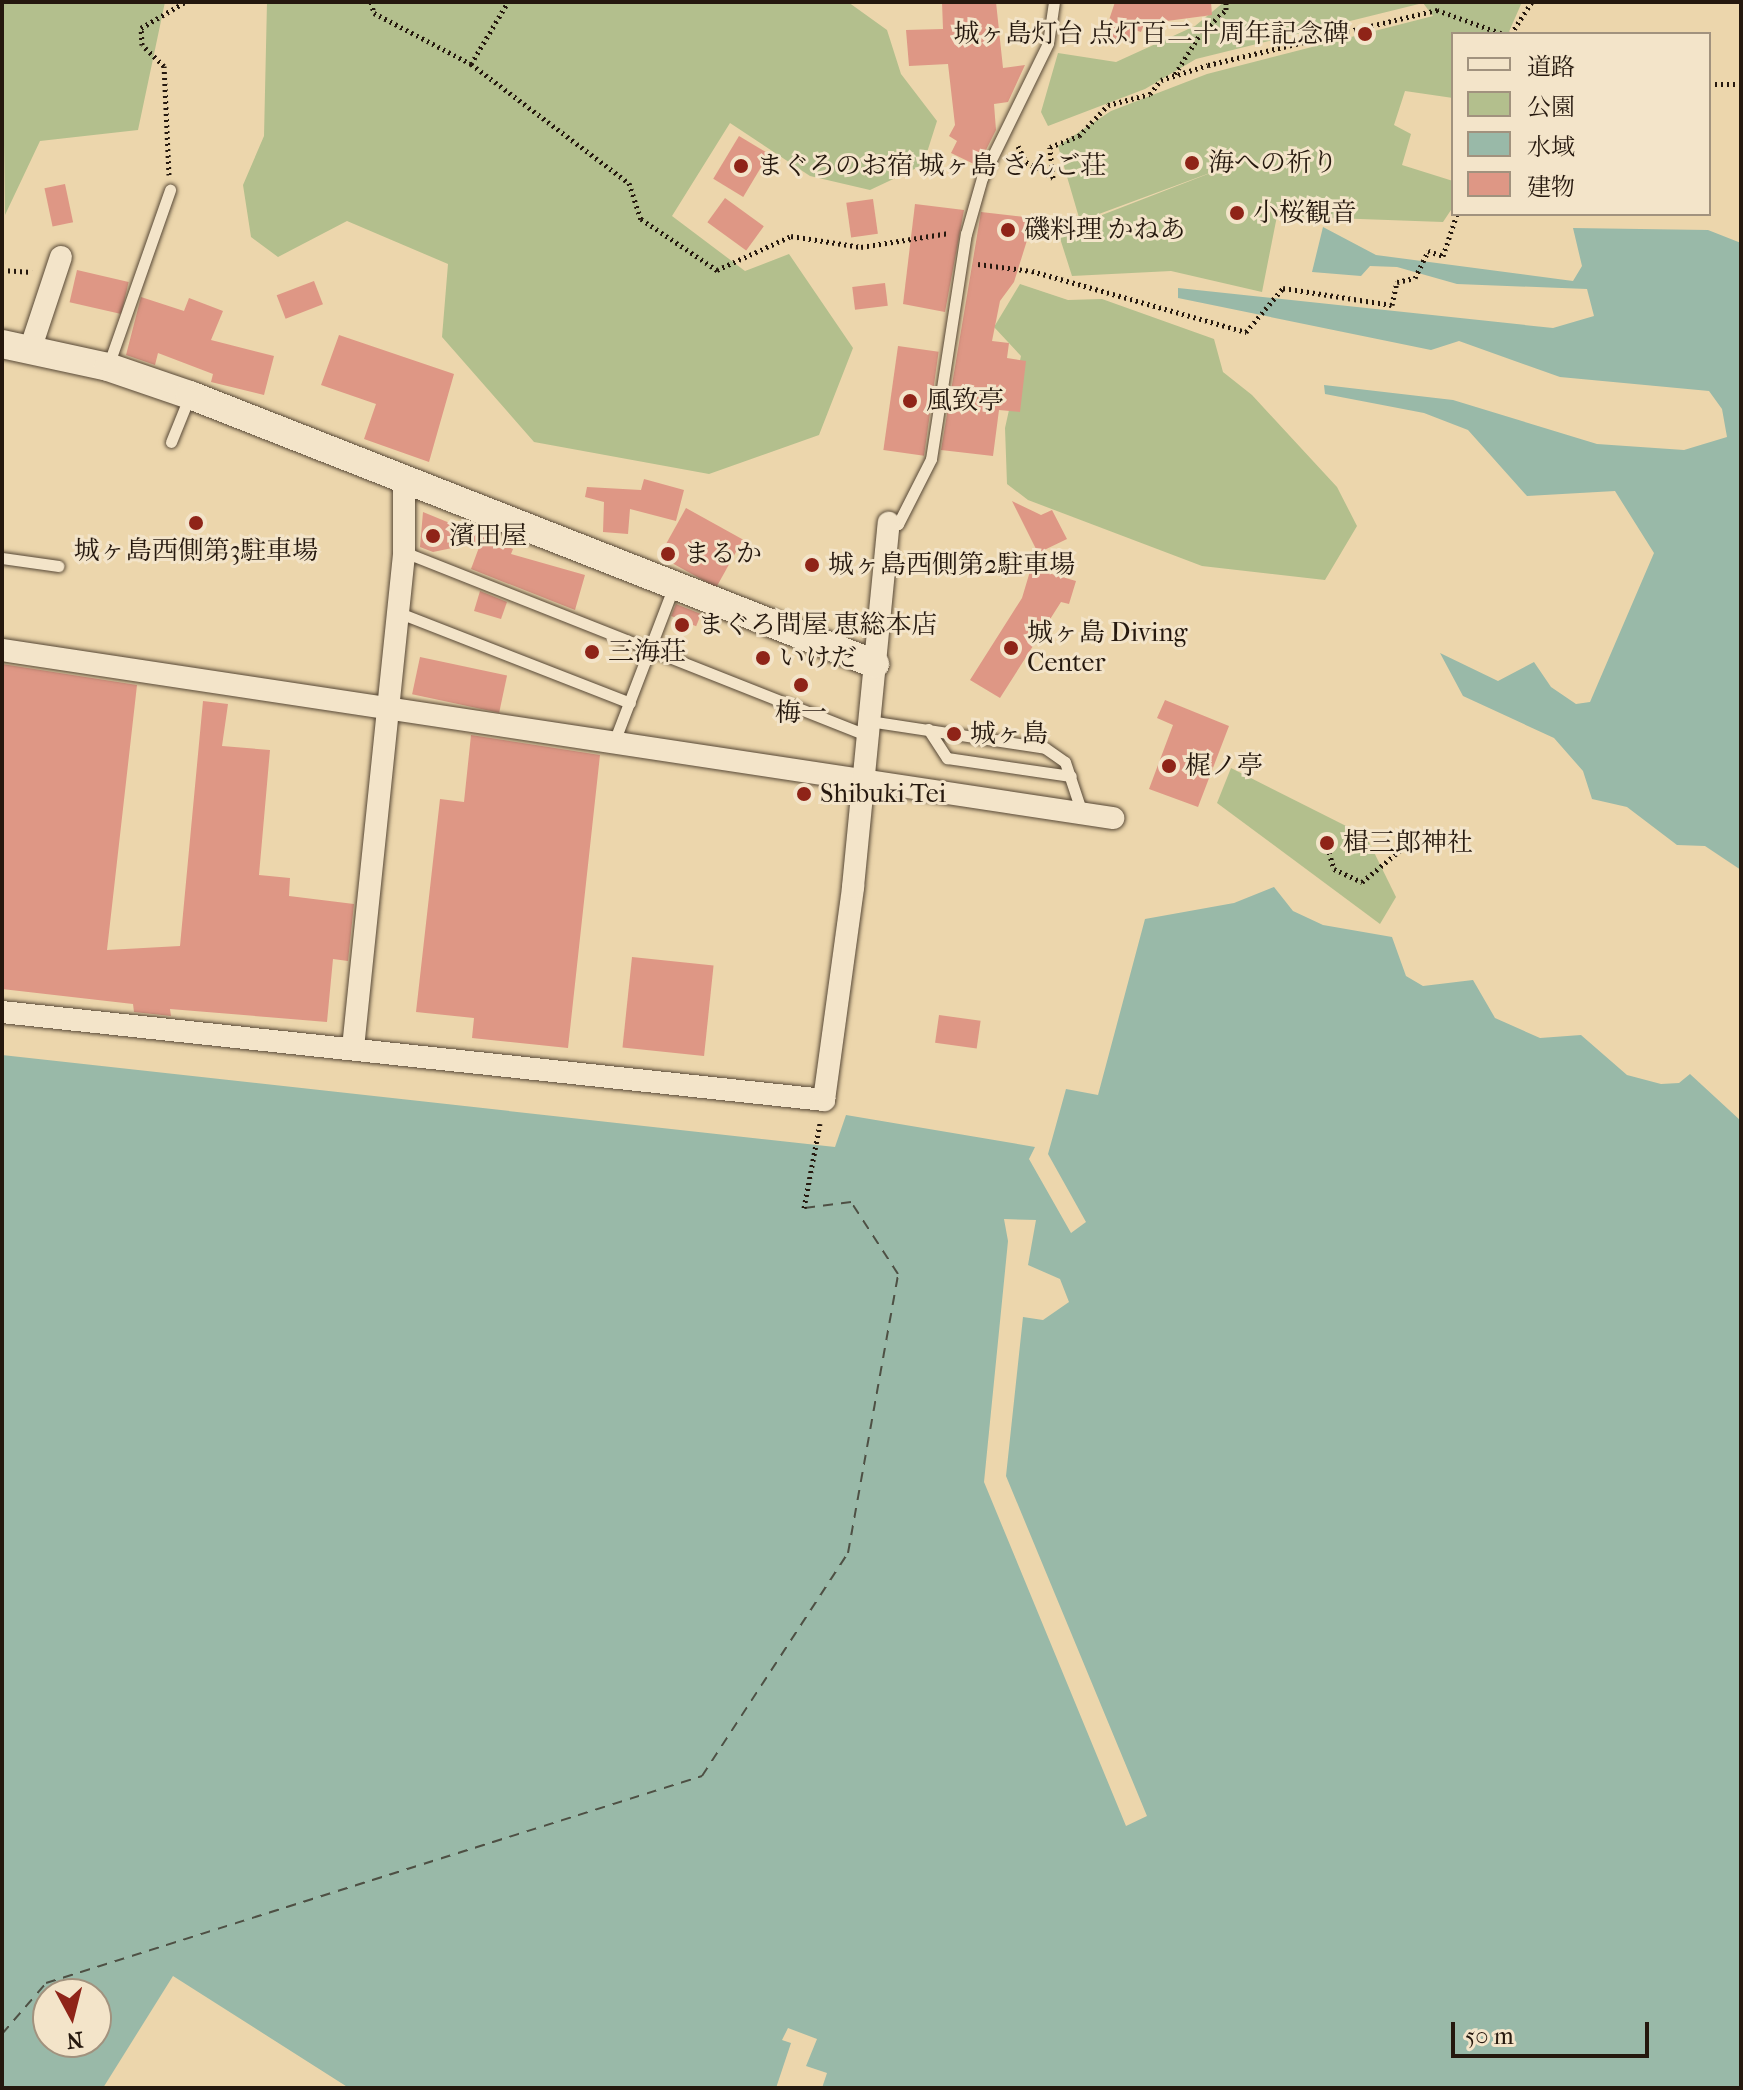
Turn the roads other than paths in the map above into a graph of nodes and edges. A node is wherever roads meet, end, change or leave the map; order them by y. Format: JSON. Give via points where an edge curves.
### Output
{"nodes":[{"id":1,"x":1054,"y":2,"type":"edge"},
{"id":2,"x":170,"y":190,"type":"road end"},
{"id":3,"x":61,"y":257,"type":"dead end"},
{"id":4,"x":2,"y":344,"type":"edge"},
{"id":5,"x":30,"y":350,"type":"junction"},
{"id":6,"x":108,"y":367,"type":"junction"},
{"id":7,"x":190,"y":395,"type":"junction"},
{"id":8,"x":171,"y":442,"type":"dead end"},
{"id":9,"x":404,"y":479,"type":"junction"},
{"id":10,"x":889,"y":523,"type":"joint"},
{"id":11,"x":404,"y":552,"type":"junction"},
{"id":12,"x":2,"y":558,"type":"edge"},
{"id":13,"x":58,"y":566,"type":"dead end"},
{"id":14,"x":674,"y":586,"type":"junction"},
{"id":15,"x":397,"y":612,"type":"junction"},
{"id":16,"x":2,"y":650,"type":"edge"},
{"id":17,"x":650,"y":652,"type":"junction"},
{"id":18,"x":875,"y":664,"type":"junction"},
{"id":19,"x":630,"y":703,"type":"junction"},
{"id":20,"x":389,"y":708,"type":"junction"},
{"id":21,"x":868,"y":728,"type":"junction"},
{"id":22,"x":928,"y":729,"type":"junction"},
{"id":23,"x":614,"y":742,"type":"junction"},
{"id":24,"x":1071,"y":776,"type":"junction"},
{"id":25,"x":863,"y":780,"type":"junction"},
{"id":26,"x":1082,"y":813,"type":"junction"},
{"id":27,"x":1113,"y":818,"type":"dead end"},
{"id":28,"x":2,"y":1012,"type":"edge"},
{"id":29,"x":353,"y":1048,"type":"junction"}],
"edges":[{"from":1,"to":10,"type":"lane","via":[[1048,43],[982,178],[966,234],[931,459],[898,524]]},
{"from":2,"to":6,"type":"lane"},
{"from":3,"to":5,"type":"street"},
{"from":4,"to":5,"type":"street"},
{"from":5,"to":6,"type":"street"},
{"from":6,"to":7,"type":"street"},
{"from":7,"to":8,"type":"lane"},
{"from":7,"to":9,"type":"street"},
{"from":9,"to":11,"type":"street"},
{"from":9,"to":14,"type":"street"},
{"from":10,"to":18,"type":"street"},
{"from":11,"to":15,"type":"street"},
{"from":11,"to":17,"type":"lane"},
{"from":12,"to":13,"type":"lane"},
{"from":14,"to":17,"type":"lane"},
{"from":14,"to":18,"type":"street"},
{"from":15,"to":19,"type":"lane"},
{"from":15,"to":20,"type":"street"},
{"from":16,"to":20,"type":"street"},
{"from":17,"to":19,"type":"lane"},
{"from":17,"to":21,"type":"lane"},
{"from":18,"to":21,"type":"street"},
{"from":19,"to":23,"type":"lane"},
{"from":20,"to":23,"type":"street"},
{"from":20,"to":29,"type":"street"},
{"from":21,"to":22,"type":"lane"},
{"from":21,"to":25,"type":"street"},
{"from":22,"to":24,"type":"lane","via":[[1045,748],[1065,762]]},
{"from":22,"to":24,"type":"lane","via":[[947,758]]},
{"from":23,"to":25,"type":"street"},
{"from":24,"to":26,"type":"lane"},
{"from":25,"to":26,"type":"street"},
{"from":25,"to":29,"type":"street","via":[[824,1100]]},
{"from":26,"to":27,"type":"street"},
{"from":28,"to":29,"type":"street"}]}
